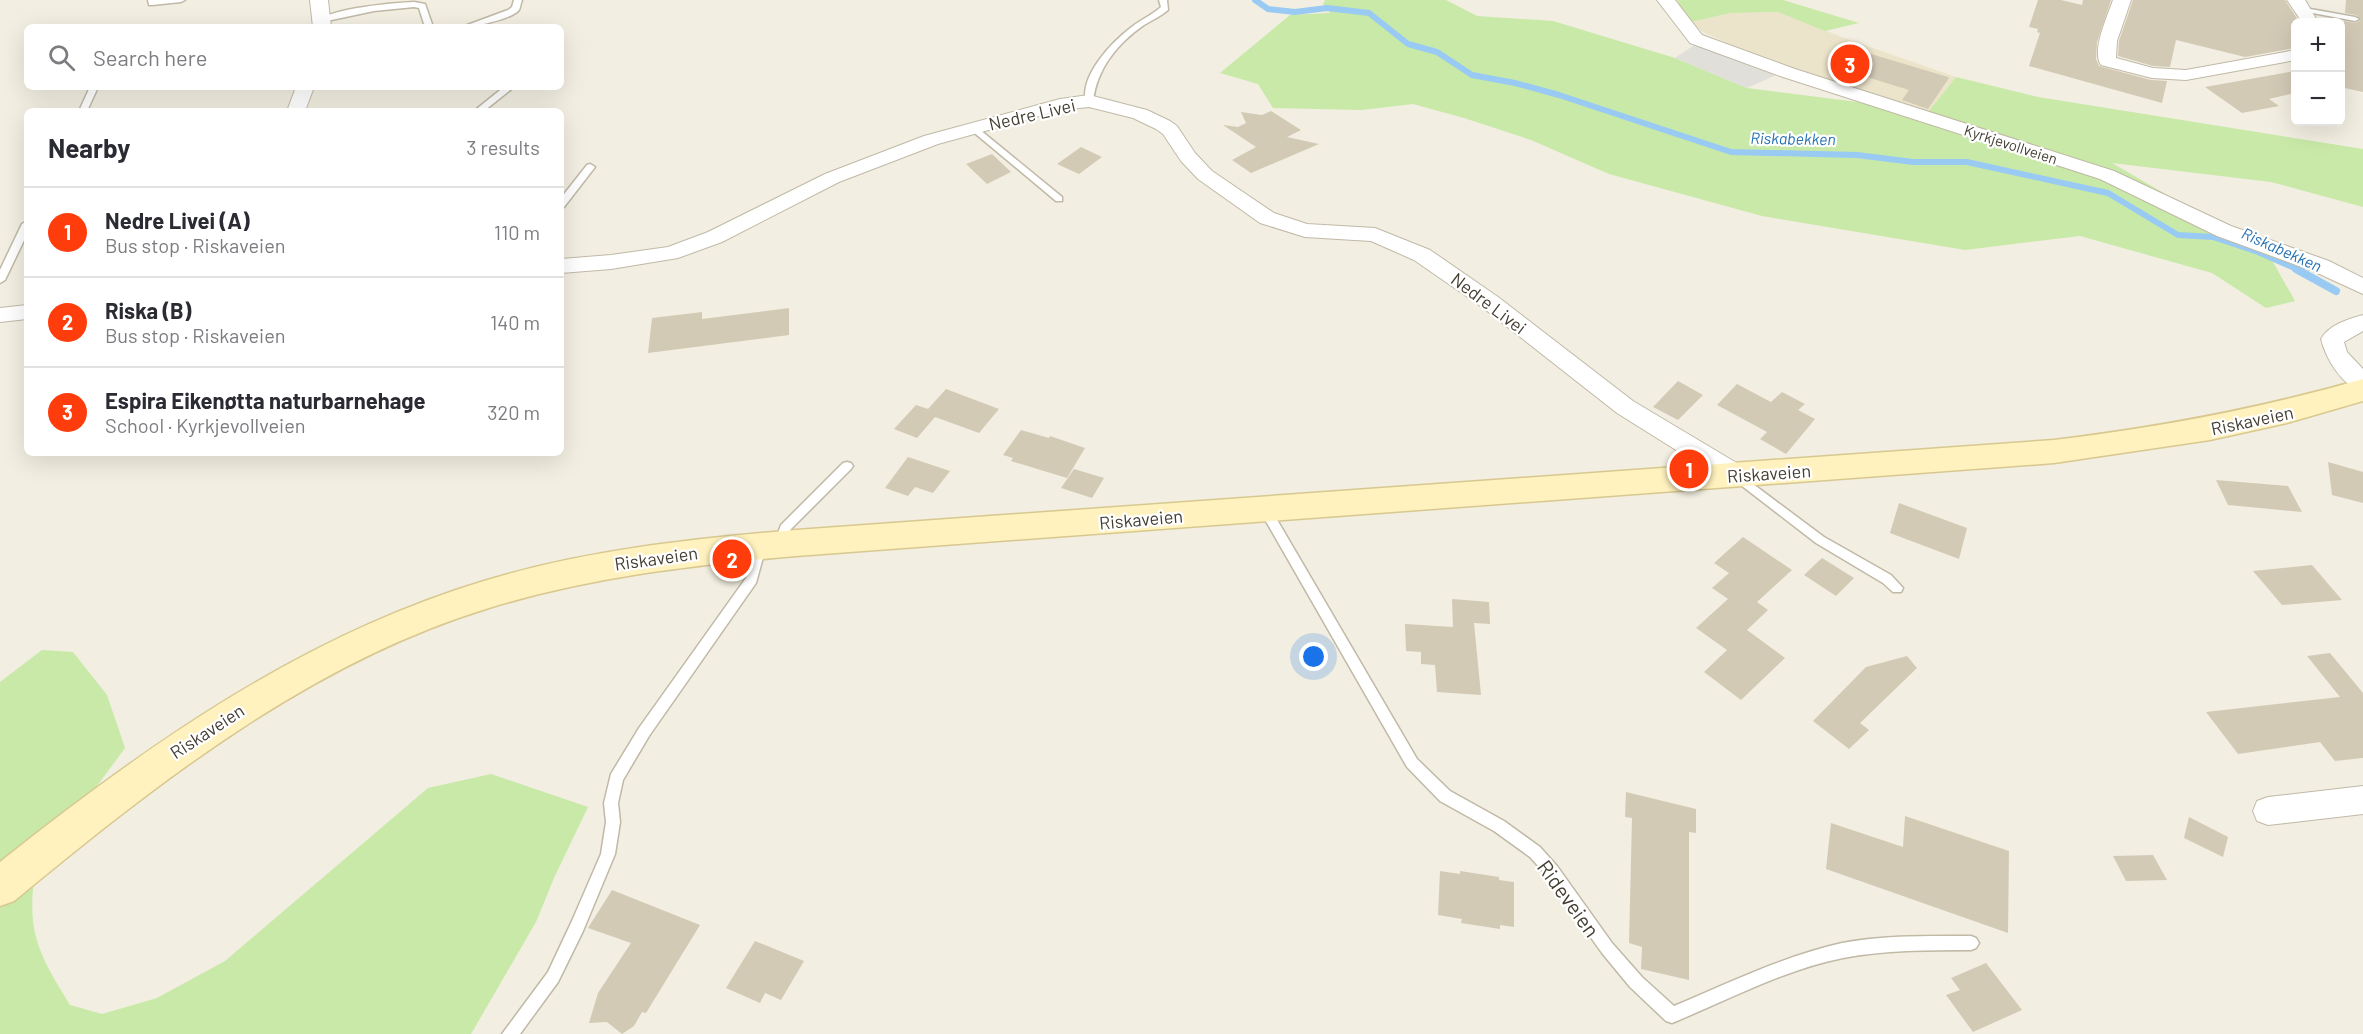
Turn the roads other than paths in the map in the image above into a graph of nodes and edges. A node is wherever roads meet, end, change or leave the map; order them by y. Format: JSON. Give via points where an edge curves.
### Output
{"nodes":[{"id":1,"x":152,"y":0,"type":"edge"},
{"id":2,"x":181,"y":0,"type":"edge"},
{"id":3,"x":319,"y":0,"type":"edge"},
{"id":4,"x":518,"y":0,"type":"edge"},
{"id":5,"x":1163,"y":0,"type":"edge"},
{"id":6,"x":1666,"y":0,"type":"edge"},
{"id":7,"x":2122,"y":0,"type":"edge"},
{"id":8,"x":2302,"y":10,"type":"edge"},
{"id":9,"x":2355,"y":19,"type":"dead end"},
{"id":10,"x":322,"y":23,"type":"edge"},
{"id":11,"x":428,"y":24,"type":"edge"},
{"id":12,"x":475,"y":24,"type":"edge"},
{"id":13,"x":2291,"y":56,"type":"edge"},
{"id":14,"x":93,"y":90,"type":"edge"},
{"id":15,"x":304,"y":90,"type":"edge"},
{"id":16,"x":506,"y":90,"type":"edge"},
{"id":17,"x":1089,"y":101,"type":"junction"},
{"id":18,"x":84,"y":108,"type":"edge"},
{"id":19,"x":297,"y":108,"type":"edge"},
{"id":20,"x":482,"y":108,"type":"edge"},
{"id":21,"x":975,"y":128,"type":"junction"},
{"id":22,"x":590,"y":167,"type":"dead end"},
{"id":23,"x":1059,"y":199,"type":"dead end"},
{"id":24,"x":564,"y":201,"type":"edge"},
{"id":25,"x":24,"y":230,"type":"edge"},
{"id":26,"x":564,"y":266,"type":"edge"},
{"id":27,"x":0,"y":280,"type":"edge"},
{"id":28,"x":2363,"y":287,"type":"edge"},
{"id":29,"x":24,"y":312,"type":"edge"},
{"id":30,"x":0,"y":315,"type":"edge"},
{"id":31,"x":2363,"y":322,"type":"edge"},
{"id":32,"x":2363,"y":384,"type":"edge"},
{"id":33,"x":2363,"y":390,"type":"edge"},
{"id":34,"x":847,"y":466,"type":"dead end"},
{"id":35,"x":1736,"y":475,"type":"junction"},
{"id":36,"x":1265,"y":509,"type":"junction"},
{"id":37,"x":770,"y":545,"type":"junction"},
{"id":38,"x":1897,"y":588,"type":"dead end"},
{"id":39,"x":2363,"y":800,"type":"edge"},
{"id":40,"x":2268,"y":811,"type":"dead end"},
{"id":41,"x":0,"y":887,"type":"edge"},
{"id":42,"x":1971,"y":944,"type":"dead end"},
{"id":43,"x":510,"y":1034,"type":"edge"}],
"edges":[{"from":1,"to":2,"type":"lane"},
{"from":3,"to":10,"type":"street"},
{"from":4,"to":12,"type":"lane","via":[[511,12]]},
{"from":5,"to":17,"type":"lane","via":[[1165,8],[1129,33],[1100,66],[1091,82]]},
{"from":6,"to":28,"type":"street","name":"Kyrkjevollveien","via":[[1696,39],[1789,73],[2108,175],[2224,231],[2321,266]]},
{"from":7,"to":13,"type":"street","via":[[2108,41],[2107,61],[2152,73],[2186,75]]},
{"from":8,"to":9,"type":"lane"},
{"from":10,"to":11,"type":"lane","via":[[409,0],[422,6]]},
{"from":14,"to":18,"type":"lane"},
{"from":15,"to":19,"type":"street"},
{"from":16,"to":20,"type":"lane"},
{"from":17,"to":21,"type":"street","name":"Nedre Livei"},
{"from":17,"to":35,"type":"street","name":"Nedre Livei","via":[[1163,124],[1205,175],[1267,218],[1305,230],[1375,235],[1422,255],[1490,302],[1625,407]]},
{"from":21,"to":23,"type":"lane"},
{"from":21,"to":26,"type":"street","name":"Nedre Livei","via":[[931,140],[832,178],[715,237],[672,253]]},
{"from":22,"to":24,"type":"lane"},
{"from":25,"to":27,"type":"lane"},
{"from":29,"to":30,"type":"street"},
{"from":31,"to":32,"type":"street","via":[[2332,339],[2336,355]]},
{"from":33,"to":35,"type":"main road","name":"Riskaveien","via":[[2295,411],[2147,441]]},
{"from":34,"to":37,"type":"lane"},
{"from":35,"to":36,"type":"main road","name":"Riskaveien"},
{"from":35,"to":38,"type":"lane","via":[[1820,540]]},
{"from":36,"to":37,"type":"main road","name":"Riskaveien"},
{"from":36,"to":42,"type":"lane","name":"Rideveien","via":[[1412,763],[1445,796],[1499,826],[1535,852],[1607,948],[1672,1015],[1826,955],[1904,943]]},
{"from":37,"to":41,"type":"main road","name":"Riskaveien","via":[[626,561],[553,576],[481,596],[358,645],[283,684],[180,747],[91,812]]},
{"from":37,"to":43,"type":"lane","via":[[752,579],[619,771],[604,864],[553,977]]},
{"from":39,"to":40,"type":"street"}]}
